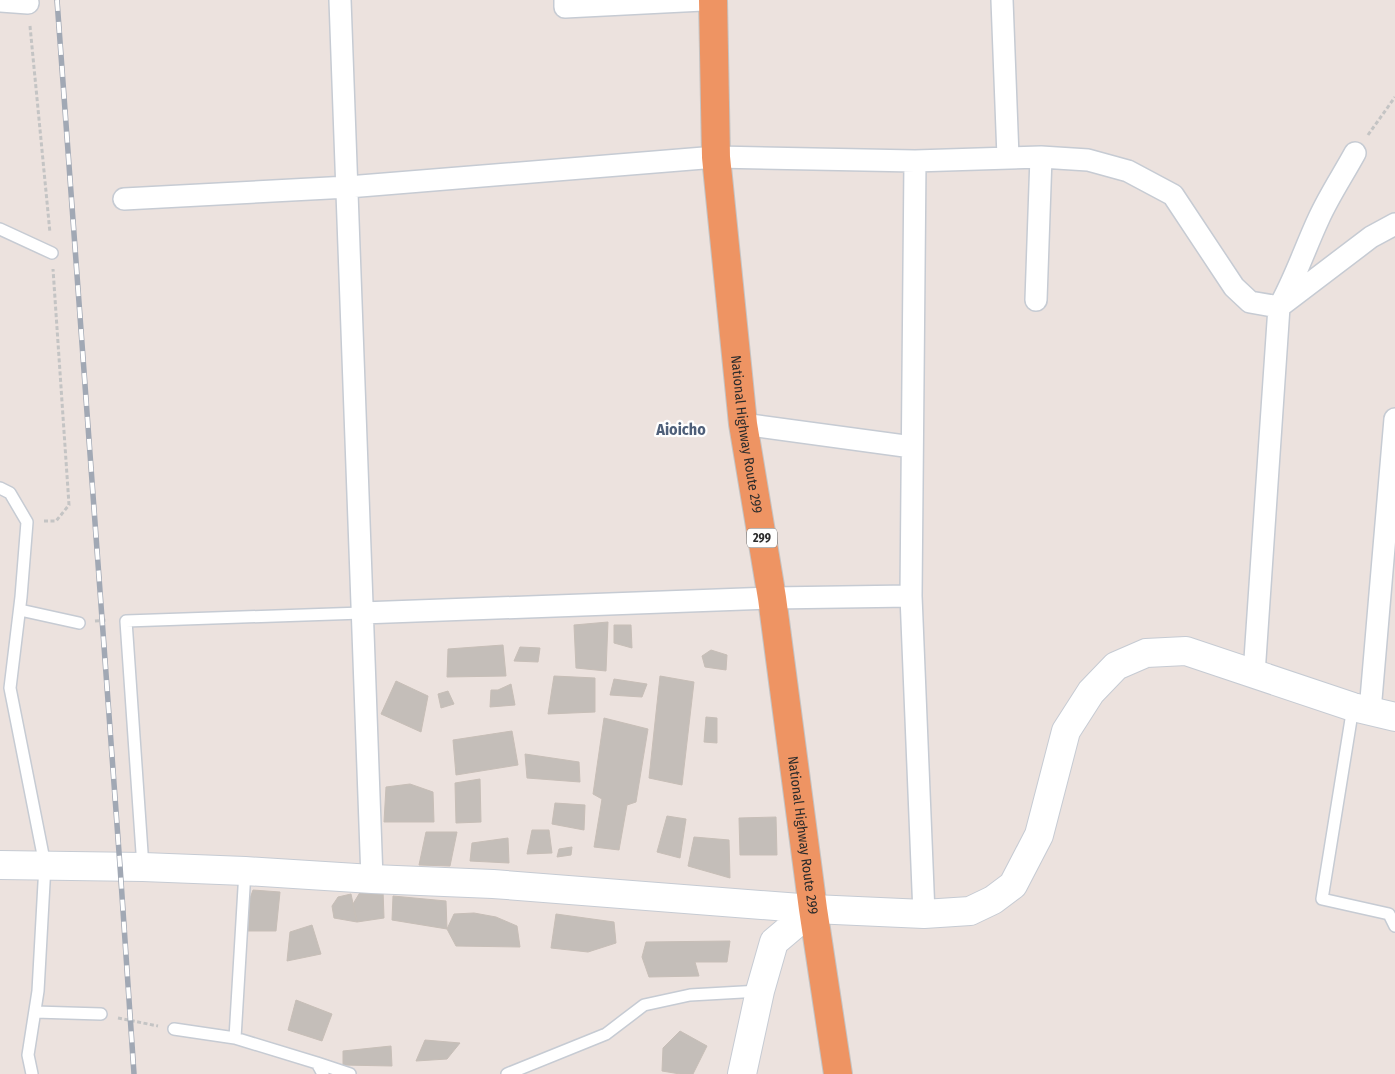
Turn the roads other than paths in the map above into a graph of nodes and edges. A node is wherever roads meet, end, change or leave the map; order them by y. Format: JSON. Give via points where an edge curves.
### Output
{"nodes":[{"id":1,"x":340,"y":0,"type":"edge"},
{"id":2,"x":565,"y":0,"type":"edge"},
{"id":3,"x":703,"y":0,"type":"edge"},
{"id":4,"x":713,"y":0,"type":"edge"},
{"id":5,"x":1002,"y":0,"type":"edge"},
{"id":6,"x":0,"y":1,"type":"edge"},
{"id":7,"x":28,"y":3,"type":"road end"},
{"id":8,"x":1355,"y":153,"type":"road end"},
{"id":9,"x":716,"y":157,"type":"junction"},
{"id":10,"x":1041,"y":157,"type":"junction"},
{"id":11,"x":1008,"y":158,"type":"junction"},
{"id":12,"x":915,"y":161,"type":"junction"},
{"id":13,"x":348,"y":187,"type":"junction"},
{"id":14,"x":124,"y":199,"type":"dead end"},
{"id":15,"x":1395,"y":224,"type":"edge"},
{"id":16,"x":0,"y":229,"type":"edge"},
{"id":17,"x":52,"y":253,"type":"road end"},
{"id":18,"x":1036,"y":300,"type":"dead end"},
{"id":19,"x":1279,"y":307,"type":"junction"},
{"id":20,"x":1395,"y":419,"type":"edge"},
{"id":21,"x":743,"y":424,"type":"junction"},
{"id":22,"x":912,"y":447,"type":"junction"},
{"id":23,"x":0,"y":488,"type":"edge"},
{"id":24,"x":911,"y":596,"type":"junction"},
{"id":25,"x":772,"y":598,"type":"junction"},
{"id":26,"x":20,"y":610,"type":"junction"},
{"id":27,"x":362,"y":612,"type":"junction"},
{"id":28,"x":79,"y":623,"type":"road end"},
{"id":29,"x":1254,"y":674,"type":"junction"},
{"id":30,"x":1373,"y":712,"type":"edge"},
{"id":31,"x":0,"y":865,"type":"edge"},
{"id":32,"x":45,"y":865,"type":"junction"},
{"id":33,"x":143,"y":866,"type":"junction"},
{"id":34,"x":245,"y":871,"type":"junction"},
{"id":35,"x":372,"y":879,"type":"junction"},
{"id":36,"x":813,"y":909,"type":"junction"},
{"id":37,"x":924,"y":914,"type":"junction"},
{"id":38,"x":1395,"y":926,"type":"edge"},
{"id":39,"x":760,"y":991,"type":"junction"},
{"id":40,"x":35,"y":1012,"type":"junction"},
{"id":41,"x":101,"y":1014,"type":"road end"},
{"id":42,"x":174,"y":1029,"type":"road end"},
{"id":43,"x":234,"y":1038,"type":"junction"},
{"id":44,"x":317,"y":1063,"type":"junction"},
{"id":45,"x":32,"y":1074,"type":"edge"},
{"id":46,"x":323,"y":1074,"type":"edge"},
{"id":47,"x":350,"y":1074,"type":"edge"},
{"id":48,"x":507,"y":1074,"type":"edge"},
{"id":49,"x":742,"y":1074,"type":"edge"},
{"id":50,"x":838,"y":1074,"type":"edge"}],
"edges":[{"from":1,"to":13,"type":"street"},
{"from":2,"to":3,"type":"street","via":[[566,7]]},
{"from":4,"to":9,"type":"highway","name":"National Highway Route 299","number":"299"},
{"from":5,"to":11,"type":"street"},
{"from":6,"to":7,"type":"street"},
{"from":8,"to":19,"type":"street","via":[[1320,216],[1292,285]]},
{"from":9,"to":12,"type":"street"},
{"from":9,"to":13,"type":"street"},
{"from":9,"to":21,"type":"highway","name":"National Highway Route 299","number":"299"},
{"from":10,"to":11,"type":"street"},
{"from":10,"to":18,"type":"street"},
{"from":10,"to":19,"type":"street","via":[[1088,160],[1128,171],[1172,195],[1234,287],[1250,302]]},
{"from":11,"to":12,"type":"street"},
{"from":12,"to":22,"type":"street"},
{"from":13,"to":14,"type":"street"},
{"from":13,"to":27,"type":"street"},
{"from":15,"to":19,"type":"street","via":[[1370,237]]},
{"from":16,"to":17,"type":"lane"},
{"from":19,"to":29,"type":"street"},
{"from":20,"to":30,"type":"street"},
{"from":21,"to":22,"type":"street"},
{"from":21,"to":25,"type":"highway","name":"National Highway Route 299","number":"299"},
{"from":22,"to":24,"type":"street"},
{"from":23,"to":26,"type":"lane","via":[[10,493],[27,522]]},
{"from":24,"to":25,"type":"street"},
{"from":24,"to":37,"type":"street"},
{"from":25,"to":27,"type":"street"},
{"from":25,"to":36,"type":"highway","name":"National Highway Route 299","number":"299"},
{"from":26,"to":28,"type":"lane"},
{"from":26,"to":32,"type":"lane","via":[[10,688]]},
{"from":27,"to":33,"type":"lane","via":[[126,620]]},
{"from":27,"to":35,"type":"street"},
{"from":29,"to":30,"type":"street"},
{"from":29,"to":37,"type":"street","via":[[1186,652],[1146,653],[1116,666],[1090,692],[1066,731],[1039,835],[1013,885],[970,911]]},
{"from":30,"to":38,"type":"lane","via":[[1322,899],[1389,914]]},
{"from":31,"to":32,"type":"street"},
{"from":32,"to":33,"type":"street"},
{"from":32,"to":40,"type":"lane"},
{"from":33,"to":34,"type":"street"},
{"from":34,"to":35,"type":"street"},
{"from":34,"to":43,"type":"lane"},
{"from":35,"to":36,"type":"street","via":[[493,884]]},
{"from":36,"to":37,"type":"street"},
{"from":36,"to":39,"type":"street","via":[[774,942]]},
{"from":36,"to":50,"type":"highway","name":"National Highway Route 299","number":"299"},
{"from":39,"to":48,"type":"lane","via":[[690,995],[644,1005],[606,1034]]},
{"from":39,"to":49,"type":"street"},
{"from":40,"to":41,"type":"lane"},
{"from":40,"to":45,"type":"lane","via":[[28,1055]]},
{"from":42,"to":43,"type":"lane"},
{"from":43,"to":44,"type":"lane"},
{"from":44,"to":46,"type":"lane"},
{"from":44,"to":47,"type":"lane"}]}
